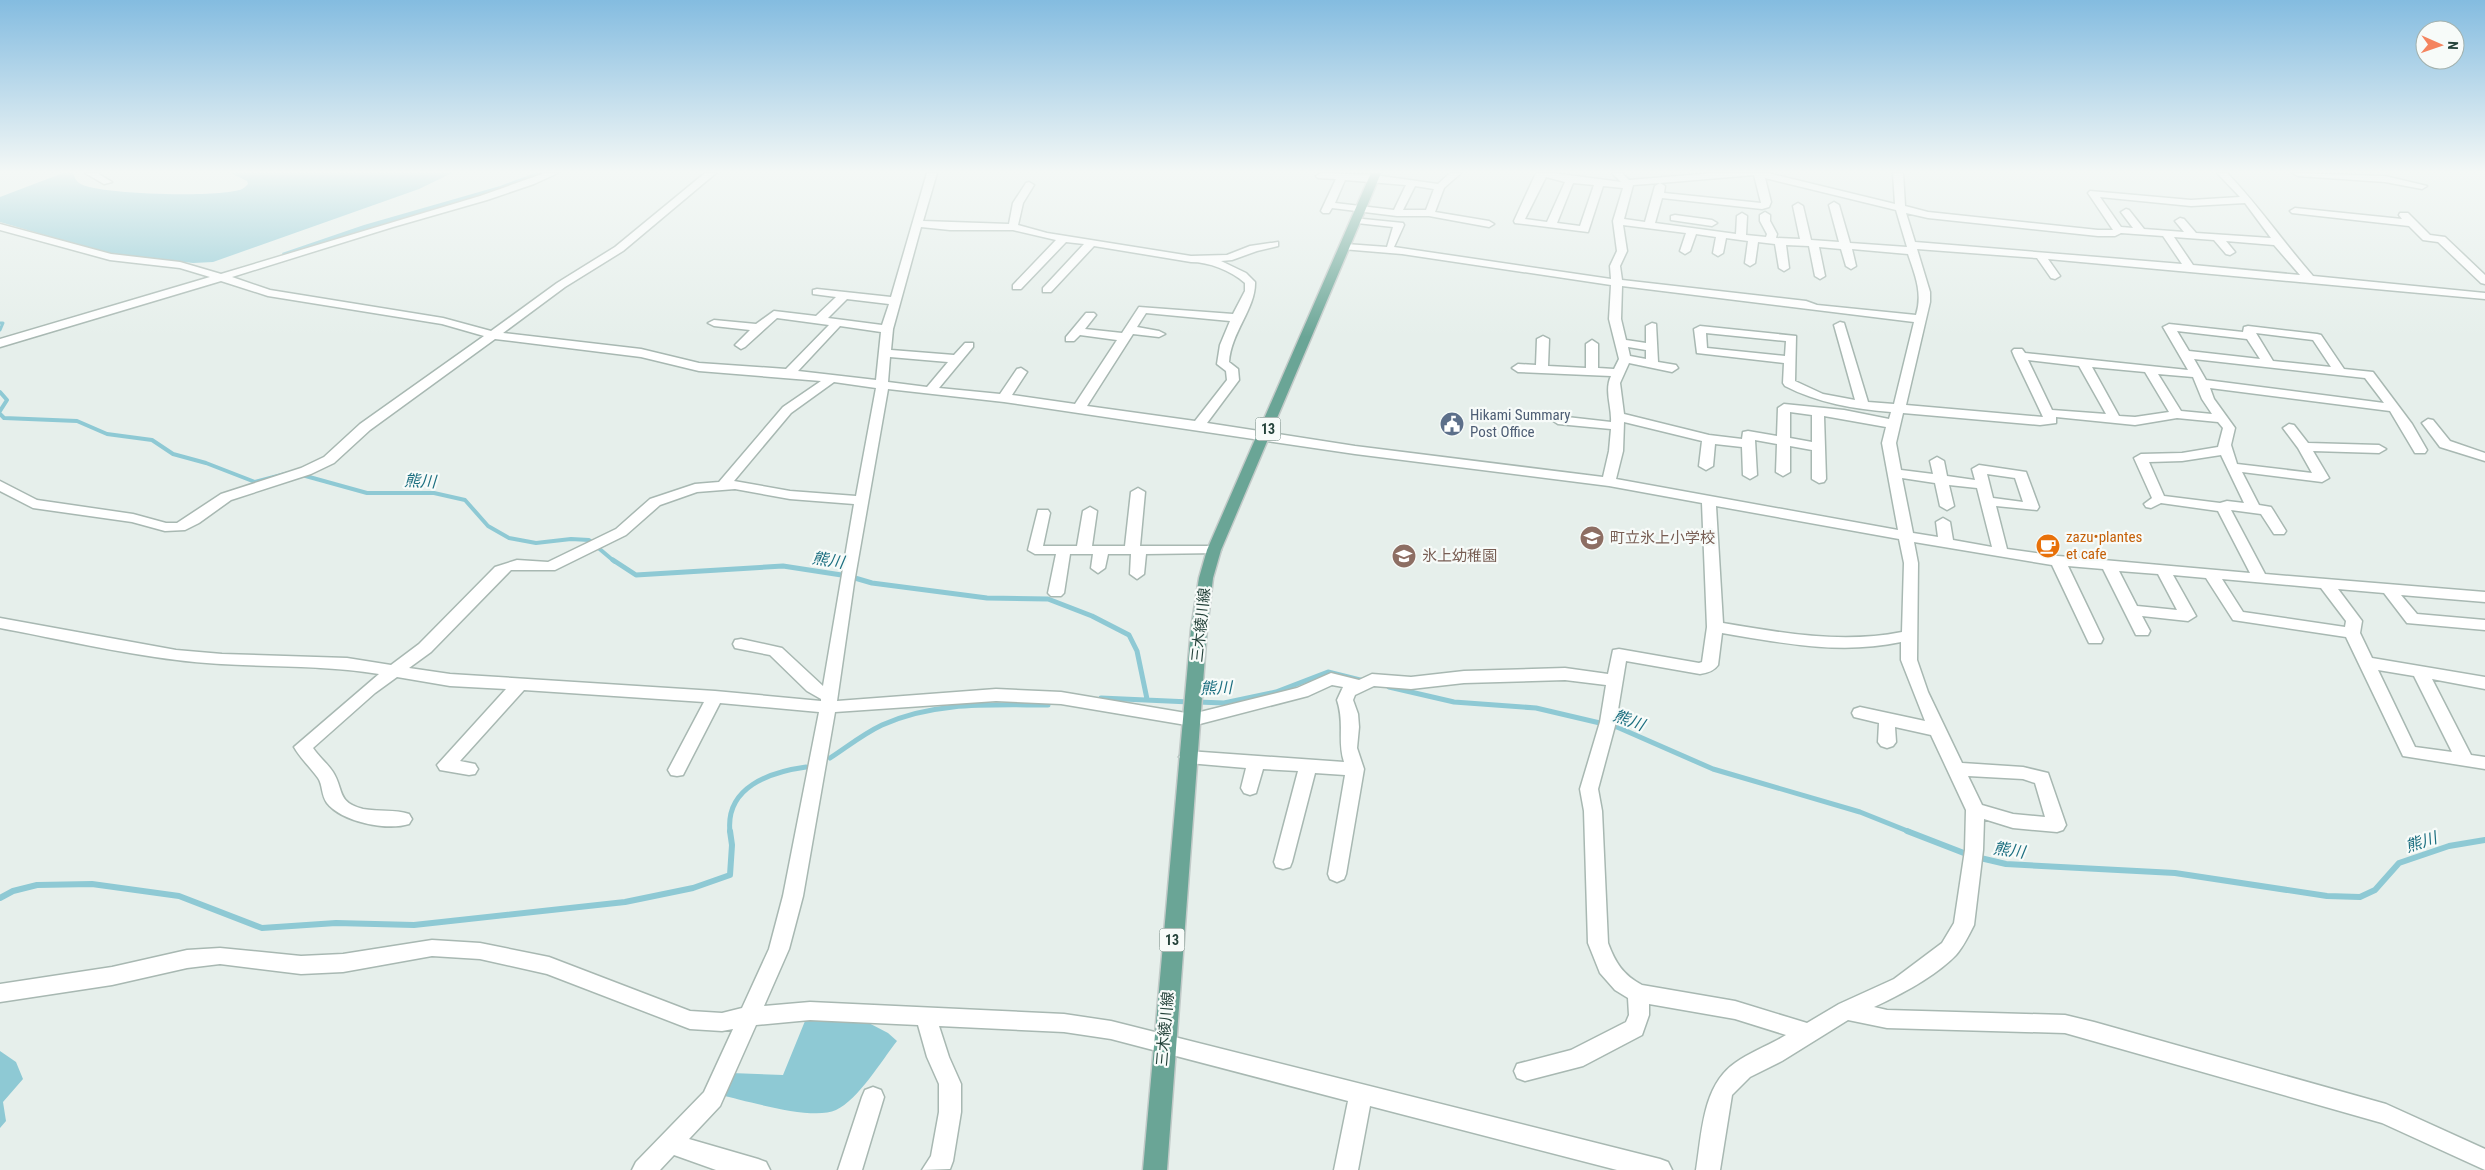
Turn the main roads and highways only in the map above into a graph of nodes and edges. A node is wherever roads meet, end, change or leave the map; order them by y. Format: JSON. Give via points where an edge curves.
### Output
{"nodes":[{"id":1,"x":1354,"y":228,"type":"edge"},
{"id":2,"x":1155,"y":1170,"type":"edge"}],
"edges":[{"from":1,"to":2,"type":"main road","name":"三木綾川線","number":"13","via":[[1214,550],[1206,578]]}]}
